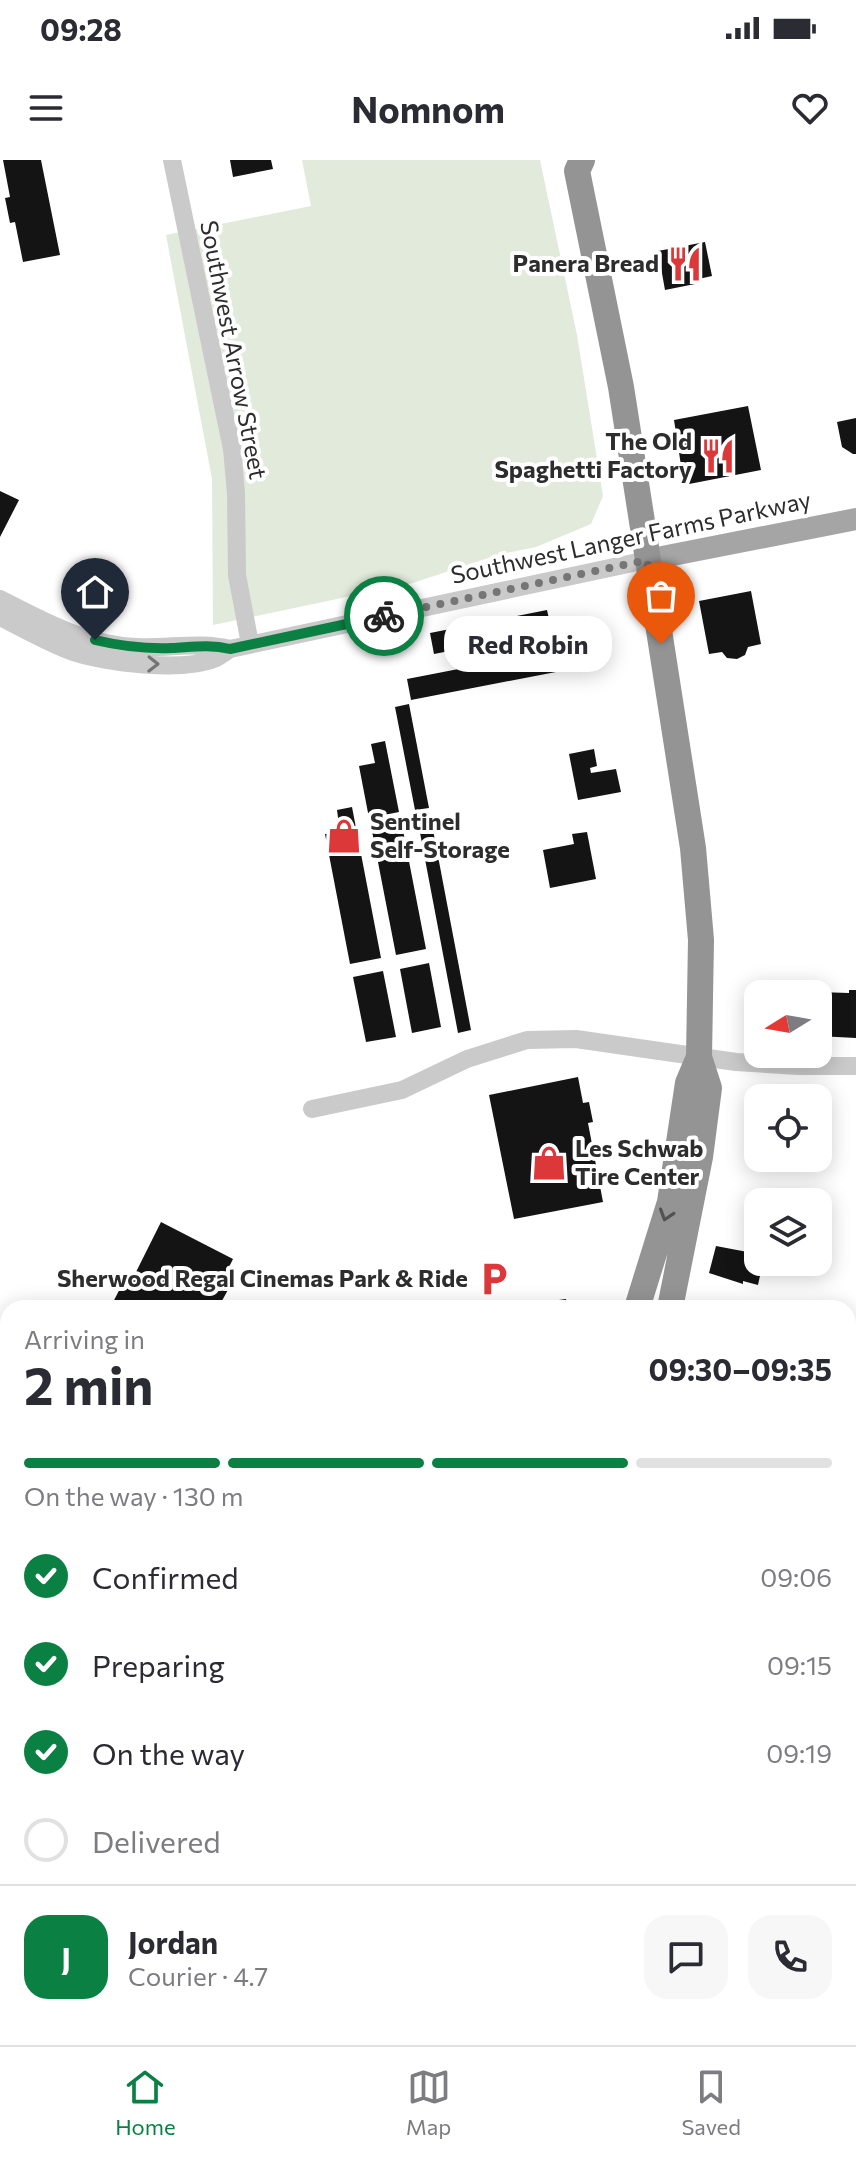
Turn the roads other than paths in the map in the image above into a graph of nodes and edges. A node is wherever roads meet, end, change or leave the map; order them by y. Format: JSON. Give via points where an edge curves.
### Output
{"nodes":[{"id":1,"x":172,"y":160,"type":"edge"},
{"id":2,"x":573,"y":164,"type":"edge"},
{"id":3,"x":856,"y":519,"type":"edge"},
{"id":4,"x":647,"y":560,"type":"junction"},
{"id":5,"x":0,"y":599,"type":"edge"},
{"id":6,"x":0,"y":617,"type":"edge"},
{"id":7,"x":250,"y":644,"type":"junction"},
{"id":8,"x":230,"y":649,"type":"junction"},
{"id":9,"x":699,"y":1057,"type":"junction"},
{"id":10,"x":856,"y":1066,"type":"edge"},
{"id":11,"x":312,"y":1109,"type":"dead end"},
{"id":12,"x":639,"y":1300,"type":"edge"},
{"id":13,"x":672,"y":1300,"type":"edge"}],
"edges":[{"from":1,"to":7,"type":"street","name":"Southwest Arrow Street","via":[[232,449],[237,575]]},
{"from":2,"to":4,"type":"highway","via":[[615,358]]},
{"from":3,"to":4,"type":"main road","name":"Southwest Langer Farms Parkway"},
{"from":4,"to":7,"type":"street","name":"Southwest Langer Farms Parkway"},
{"from":4,"to":9,"type":"highway","via":[[695,860],[701,940]]},
{"from":5,"to":8,"type":"street","name":"Southwest Langer Farms Parkway","via":[[72,634],[113,644],[212,644]]},
{"from":6,"to":8,"type":"street","name":"Southwest Langer Farms Parkway","one_way":true,"via":[[73,652],[130,663],[197,662]]},
{"from":7,"to":8,"type":"street","name":"Southwest Langer Farms Parkway"},
{"from":9,"to":10,"type":"street"},
{"from":9,"to":11,"type":"street","via":[[576,1039],[527,1040],[467,1059],[402,1090]]},
{"from":9,"to":12,"type":"highway","one_way":true,"via":[[688,1083],[670,1202]]},
{"from":9,"to":13,"type":"highway","via":[[709,1088]]}]}
